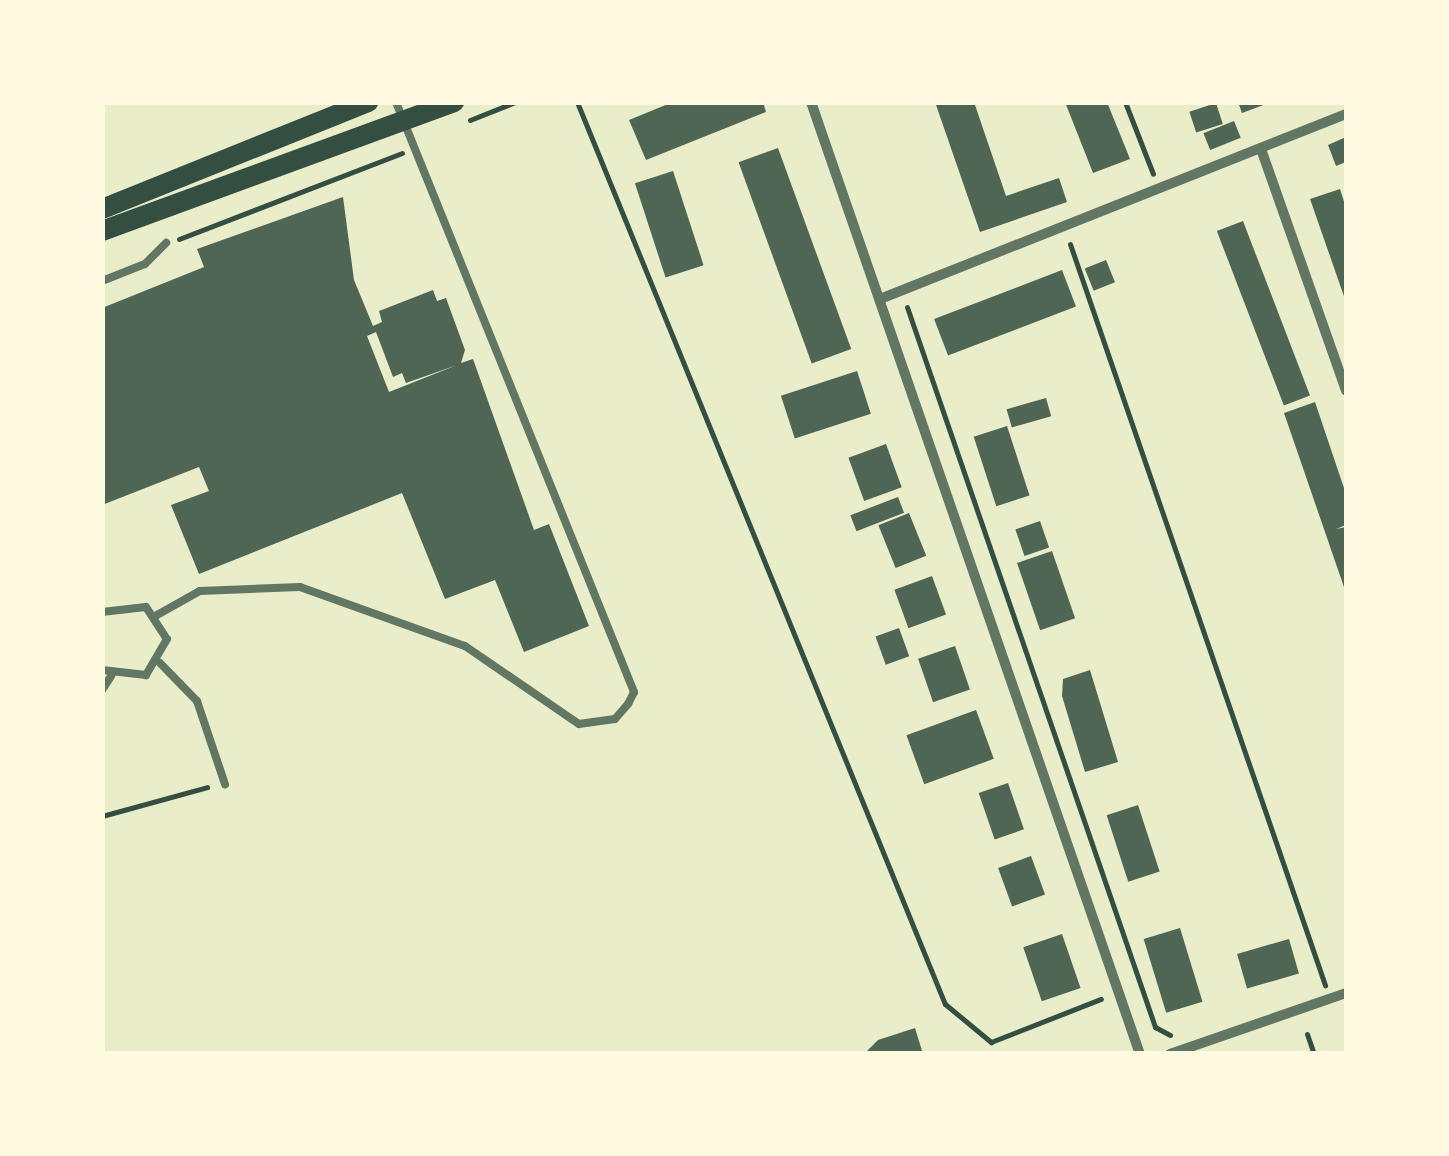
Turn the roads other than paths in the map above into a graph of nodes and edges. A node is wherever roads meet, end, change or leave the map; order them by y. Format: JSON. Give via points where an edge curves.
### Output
{"nodes":[{"id":1,"x":368,"y":102,"type":"edge"},
{"id":2,"x":454,"y":102,"type":"edge"},
{"id":3,"x":811,"y":102,"type":"edge"},
{"id":4,"x":400,"y":112,"type":"edge"},
{"id":5,"x":1346,"y":114,"type":"edge"},
{"id":6,"x":1261,"y":148,"type":"junction"},
{"id":7,"x":102,"y":209,"type":"edge"},
{"id":8,"x":102,"y":231,"type":"edge"},
{"id":9,"x":166,"y":243,"type":"road end"},
{"id":10,"x":102,"y":281,"type":"edge"},
{"id":11,"x":880,"y":300,"type":"junction"},
{"id":12,"x":1346,"y":391,"type":"edge"},
{"id":13,"x":102,"y":612,"type":"edge"},
{"id":14,"x":157,"y":616,"type":"junction"},
{"id":15,"x":160,"y":663,"type":"junction"},
{"id":16,"x":106,"y":673,"type":"edge"},
{"id":17,"x":102,"y":690,"type":"edge"},
{"id":18,"x":225,"y":784,"type":"road end"},
{"id":19,"x":1346,"y":994,"type":"edge"},
{"id":20,"x":1140,"y":1054,"type":"edge"},
{"id":21,"x":1170,"y":1054,"type":"edge"}],
"edges":[{"from":1,"to":7,"type":"main road"},
{"from":2,"to":4,"type":"main road"},
{"from":3,"to":11,"type":"street"},
{"from":4,"to":8,"type":"main road"},
{"from":4,"to":14,"type":"lane","via":[[634,692],[615,719],[579,724],[465,646],[300,587],[200,591]]},
{"from":5,"to":6,"type":"street"},
{"from":6,"to":11,"type":"street"},
{"from":6,"to":12,"type":"street"},
{"from":9,"to":10,"type":"lane","via":[[145,264]]},
{"from":11,"to":20,"type":"street"},
{"from":13,"to":14,"type":"lane","via":[[134,603]]},
{"from":14,"to":15,"type":"lane","via":[[166,639]]},
{"from":15,"to":16,"type":"lane","via":[[128,680]]},
{"from":15,"to":18,"type":"lane","via":[[197,701]]},
{"from":16,"to":17,"type":"lane"},
{"from":19,"to":21,"type":"street"}]}
